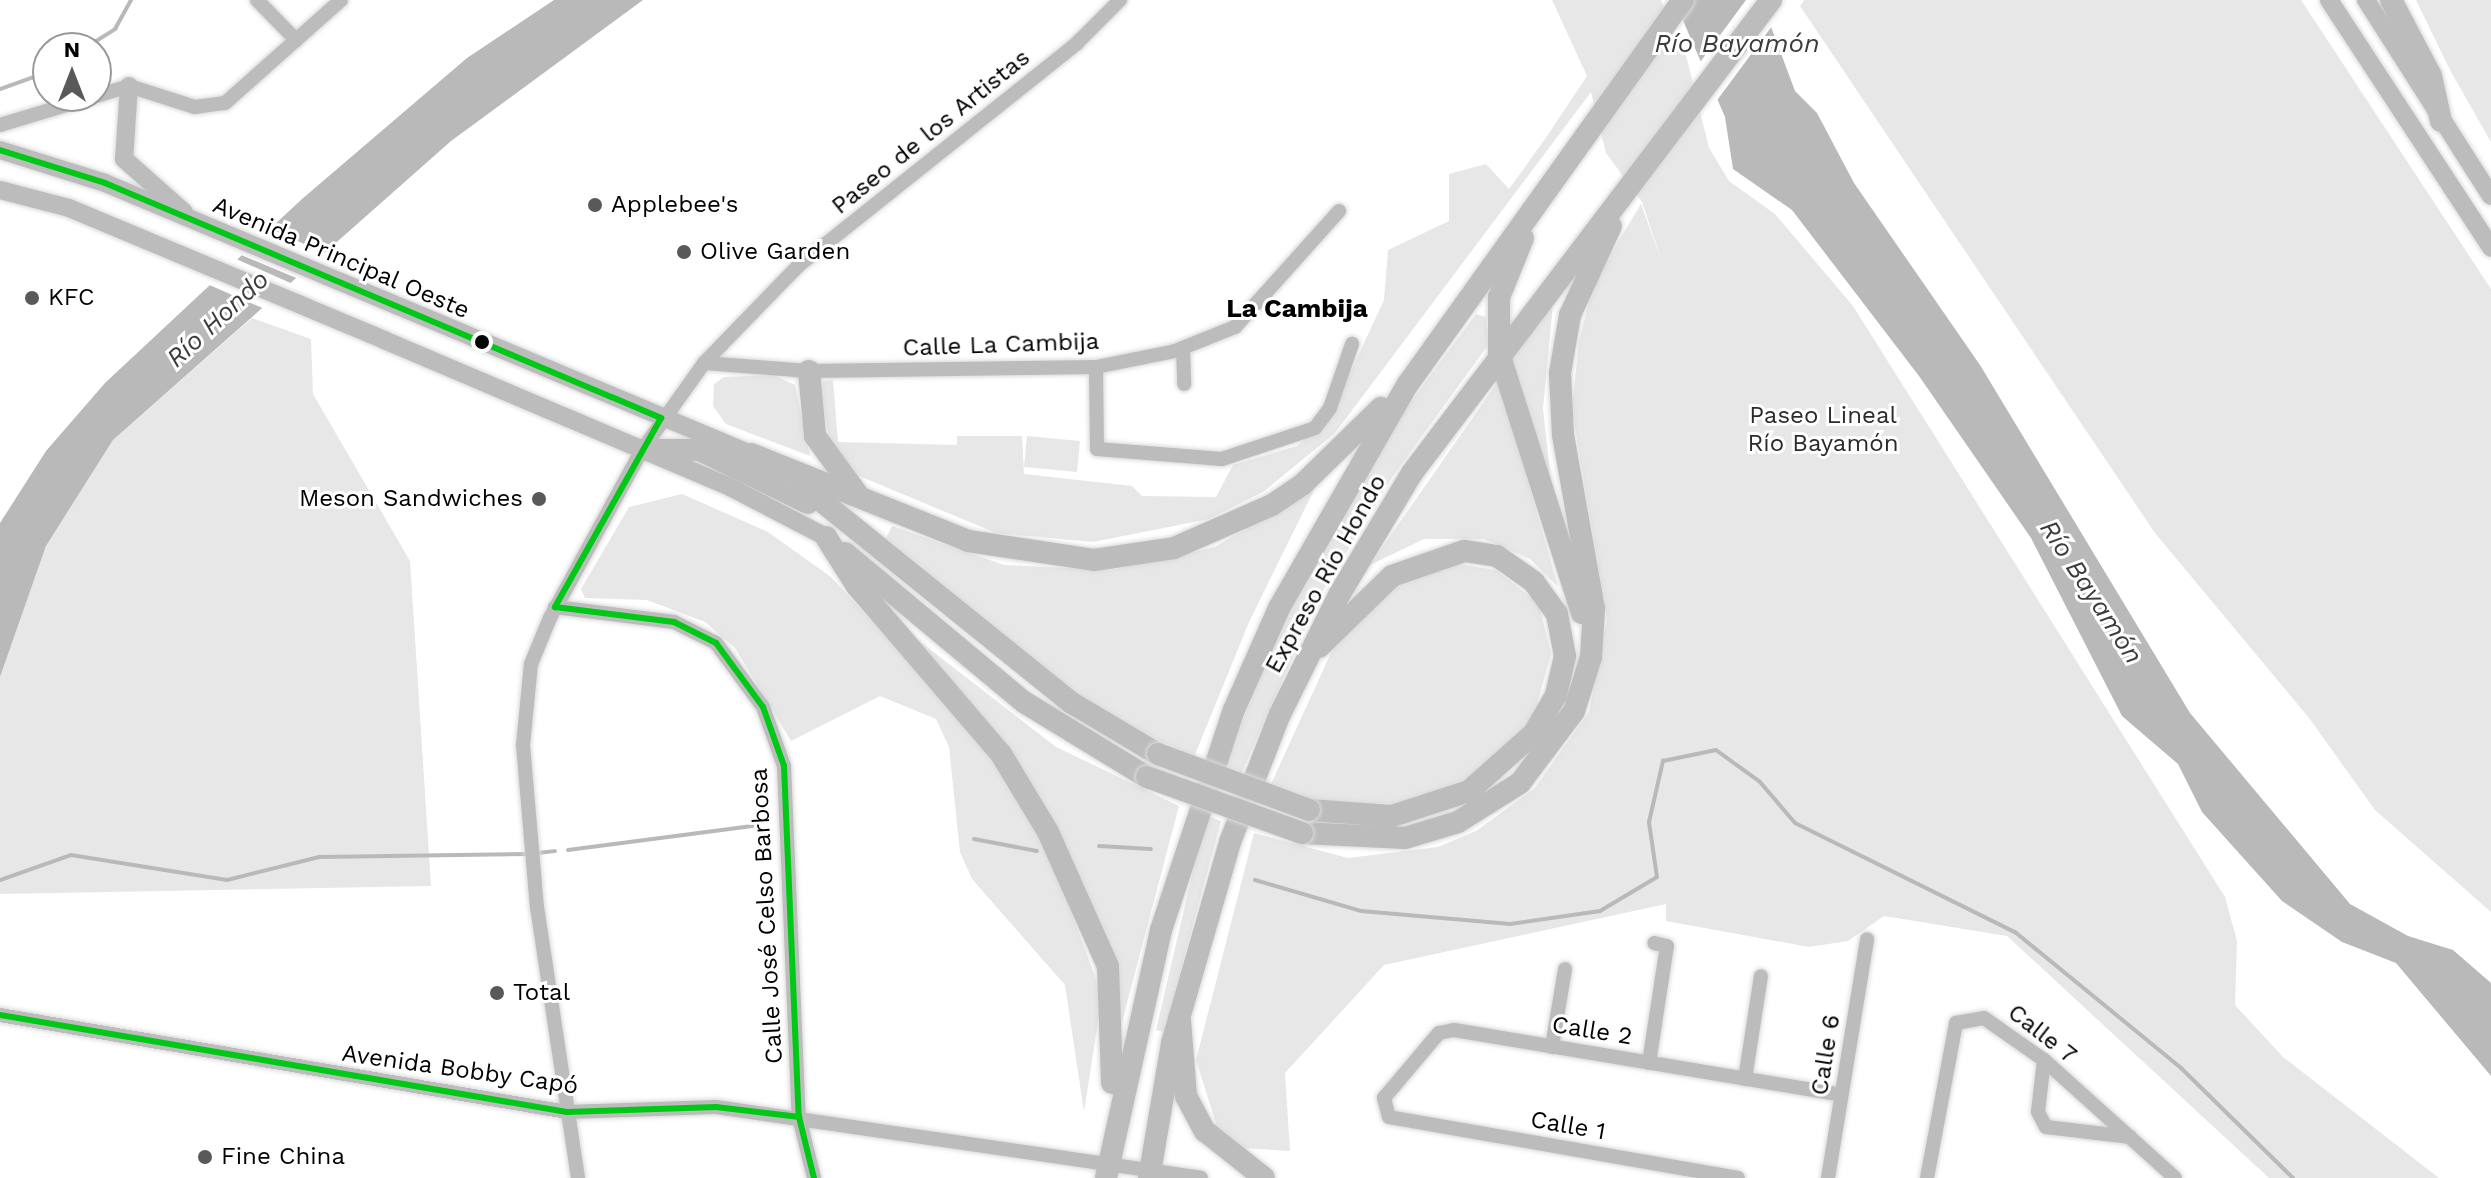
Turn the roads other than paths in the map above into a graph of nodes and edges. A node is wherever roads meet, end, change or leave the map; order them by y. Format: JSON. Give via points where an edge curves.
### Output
{"nodes":[{"id":1,"x":257,"y":0,"type":"edge"},
{"id":2,"x":341,"y":0,"type":"edge"},
{"id":3,"x":1120,"y":0,"type":"edge"},
{"id":4,"x":1683,"y":0,"type":"edge"},
{"id":5,"x":1699,"y":0,"type":"edge"},
{"id":6,"x":1771,"y":0,"type":"edge"},
{"id":7,"x":2329,"y":0,"type":"edge"},
{"id":8,"x":2366,"y":0,"type":"edge"},
{"id":9,"x":2391,"y":0,"type":"edge"},
{"id":10,"x":296,"y":40,"type":"junction"},
{"id":11,"x":129,"y":86,"type":"junction"},
{"id":12,"x":2441,"y":121,"type":"junction"},
{"id":13,"x":0,"y":125,"type":"edge"},
{"id":14,"x":1590,"y":134,"type":"junction"},
{"id":15,"x":0,"y":150,"type":"edge"},
{"id":16,"x":1631,"y":186,"type":"junction"},
{"id":17,"x":0,"y":190,"type":"edge"},
{"id":18,"x":2491,"y":196,"type":"edge"},
{"id":19,"x":1339,"y":211,"type":"dead end"},
{"id":20,"x":202,"y":226,"type":"junction"},
{"id":21,"x":2491,"y":248,"type":"edge"},
{"id":22,"x":1352,"y":344,"type":"dead end"},
{"id":23,"x":1183,"y":348,"type":"junction"},
{"id":24,"x":1499,"y":353,"type":"junction"},
{"id":25,"x":704,"y":363,"type":"junction"},
{"id":26,"x":1096,"y":367,"type":"junction"},
{"id":27,"x":809,"y":371,"type":"junction"},
{"id":28,"x":1184,"y":384,"type":"dead end"},
{"id":29,"x":1399,"y":398,"type":"junction"},
{"id":30,"x":661,"y":418,"type":"junction"},
{"id":31,"x":642,"y":450,"type":"junction"},
{"id":32,"x":751,"y":454,"type":"junction"},
{"id":33,"x":861,"y":499,"type":"junction"},
{"id":34,"x":1557,"y":532,"type":"junction"},
{"id":35,"x":826,"y":537,"type":"junction"},
{"id":36,"x":902,"y":565,"type":"junction"},
{"id":37,"x":555,"y":607,"type":"junction"},
{"id":38,"x":1308,"y":655,"type":"junction"},
{"id":39,"x":1591,"y":657,"type":"junction"},
{"id":40,"x":1563,"y":671,"type":"junction"},
{"id":41,"x":1867,"y":939,"type":"dead end"},
{"id":42,"x":1654,"y":943,"type":"dead end"},
{"id":43,"x":1565,"y":969,"type":"dead end"},
{"id":44,"x":1761,"y":976,"type":"dead end"},
{"id":45,"x":2,"y":1015,"type":"edge"},
{"id":46,"x":1179,"y":1017,"type":"junction"},
{"id":47,"x":1552,"y":1047,"type":"junction"},
{"id":48,"x":2044,"y":1060,"type":"junction"},
{"id":49,"x":1649,"y":1063,"type":"junction"},
{"id":50,"x":1745,"y":1079,"type":"junction"},
{"id":51,"x":1841,"y":1095,"type":"junction"},
{"id":52,"x":567,"y":1112,"type":"junction"},
{"id":53,"x":799,"y":1117,"type":"junction"},
{"id":54,"x":1389,"y":1117,"type":"joint"},
{"id":55,"x":2130,"y":1137,"type":"junction"},
{"id":56,"x":1106,"y":1173,"type":"edge"},
{"id":57,"x":1149,"y":1175,"type":"edge"},
{"id":58,"x":578,"y":1178,"type":"edge"},
{"id":59,"x":814,"y":1178,"type":"edge"},
{"id":60,"x":1201,"y":1178,"type":"edge"},
{"id":61,"x":1264,"y":1178,"type":"edge"},
{"id":62,"x":1738,"y":1178,"type":"edge"},
{"id":63,"x":1828,"y":1178,"type":"edge"},
{"id":64,"x":1927,"y":1178,"type":"edge"},
{"id":65,"x":2175,"y":1178,"type":"edge"}],
"edges":[{"from":1,"to":10,"type":"street"},
{"from":2,"to":10,"type":"street"},
{"from":3,"to":25,"type":"street","name":"Paseo de los Artistas","via":[[1091,32],[798,266]]},
{"from":4,"to":14,"type":"highway","name":"Expreso Río Hondo"},
{"from":5,"to":14,"type":"highway"},
{"from":6,"to":16,"type":"highway","name":"Expreso Río Hondo"},
{"from":7,"to":21,"type":"main road"},
{"from":8,"to":12,"type":"main road"},
{"from":9,"to":12,"type":"highway","via":[[2431,76]]},
{"from":10,"to":11,"type":"street","via":[[225,103],[195,107]]},
{"from":11,"to":13,"type":"street"},
{"from":11,"to":20,"type":"main road","via":[[124,159]]},
{"from":12,"to":18,"type":"main road"},
{"from":14,"to":24,"type":"highway","via":[[1517,248],[1499,297]]},
{"from":14,"to":29,"type":"highway","name":"Expreso Río Hondo"},
{"from":15,"to":20,"type":"main road","name":"Avenida Principal Oeste","via":[[92,178]]},
{"from":16,"to":24,"type":"highway","name":"Expreso Río Hondo"},
{"from":16,"to":39,"type":"highway","via":[[1574,303],[1560,373],[1563,435],[1592,587]]},
{"from":17,"to":31,"type":"main road","via":[[69,208]]},
{"from":19,"to":23,"type":"street","name":"Calle La Cambija","via":[[1235,327]]},
{"from":20,"to":30,"type":"main road","name":"Avenida Principal Oeste"},
{"from":22,"to":26,"type":"street","via":[[1330,408],[1315,428],[1222,459],[1097,449]]},
{"from":23,"to":26,"type":"street","name":"Calle La Cambija"},
{"from":23,"to":28,"type":"street"},
{"from":24,"to":34,"type":"highway"},
{"from":24,"to":38,"type":"highway","name":"Expreso Río Hondo","via":[[1378,525]]},
{"from":25,"to":27,"type":"street","name":"Calle La Cambija"},
{"from":25,"to":30,"type":"street","name":"Paseo de los Artistas"},
{"from":26,"to":27,"type":"street","name":"Calle La Cambija"},
{"from":27,"to":33,"type":"highway","via":[[815,436]]},
{"from":29,"to":33,"type":"highway","via":[[1303,484],[1174,548],[1094,560],[1009,552]]},
{"from":29,"to":56,"type":"highway","name":"Expreso Río Hondo","via":[[1328,512],[1233,712],[1161,930]]},
{"from":30,"to":31,"type":"street","name":"Paseo de los Artistas"},
{"from":30,"to":32,"type":"main road","name":"Avenida Principal Oeste"},
{"from":31,"to":35,"type":"main road"},
{"from":31,"to":36,"type":"highway","via":[[686,446],[726,461],[783,488]]},
{"from":31,"to":37,"type":"street","name":"Paseo de los Artistas"},
{"from":32,"to":33,"type":"highway"},
{"from":32,"to":36,"type":"highway","via":[[825,501]]},
{"from":34,"to":39,"type":"highway"},
{"from":34,"to":40,"type":"highway","via":[[1568,623]]},
{"from":35,"to":39,"type":"highway","bridge":true,"via":[[1024,702],[1147,777],[1302,833],[1405,838],[1477,813],[1545,755],[1574,711]]},
{"from":35,"to":56,"type":"highway","via":[[857,586],[1001,754],[1091,921],[1114,1002]]},
{"from":36,"to":40,"type":"highway","bridge":true,"via":[[1072,703],[1158,754],[1309,810],[1392,816],[1469,791],[1526,744],[1552,705]]},
{"from":37,"to":52,"type":"street","name":"Paseo de los Artistas","via":[[525,693],[527,814]]},
{"from":37,"to":53,"type":"street","name":"Calle José Celso Barbosa","via":[[674,622],[716,643],[763,707],[784,766]]},
{"from":38,"to":40,"type":"highway","via":[[1392,576],[1436,555],[1476,551],[1505,560],[1546,596],[1561,627]]},
{"from":38,"to":46,"type":"highway","name":"Expreso Río Hondo","via":[[1230,842]]},
{"from":41,"to":51,"type":"street","name":"Calle 6","via":[[1857,955]]},
{"from":42,"to":49,"type":"street","via":[[1667,946]]},
{"from":43,"to":47,"type":"street"},
{"from":44,"to":50,"type":"street"},
{"from":45,"to":52,"type":"street","name":"Avenida Bobby Capó"},
{"from":46,"to":57,"type":"highway","name":"Expreso Río Hondo"},
{"from":46,"to":61,"type":"highway","via":[[1186,1096],[1205,1131]]},
{"from":47,"to":49,"type":"street","name":"Calle 2"},
{"from":47,"to":54,"type":"street","name":"Calle 2","via":[[1439,1033],[1384,1098]]},
{"from":48,"to":55,"type":"street","name":"Calle 7"},
{"from":48,"to":55,"type":"street","via":[[2038,1112],[2046,1127]]},
{"from":48,"to":64,"type":"street","name":"Calle 7","via":[[1984,1018],[1956,1023]]},
{"from":49,"to":50,"type":"street","name":"Calle 2"},
{"from":50,"to":51,"type":"street","name":"Calle 2"},
{"from":51,"to":63,"type":"street","name":"Calle 6"},
{"from":52,"to":53,"type":"street","name":"Avenida Bobby Capó","via":[[716,1107]]},
{"from":52,"to":58,"type":"street","name":"Paseo de los Artistas"},
{"from":53,"to":56,"type":"street","name":"Avenida Bobby Capó"},
{"from":53,"to":59,"type":"street","name":"Calle José Celso Barbosa"},
{"from":54,"to":62,"type":"street","name":"Calle 1"},
{"from":55,"to":65,"type":"street","name":"Calle 7"},
{"from":56,"to":57,"type":"street","name":"Avenida Bobby Capó"},
{"from":57,"to":60,"type":"street","name":"Avenida Bobby Capó"}]}
